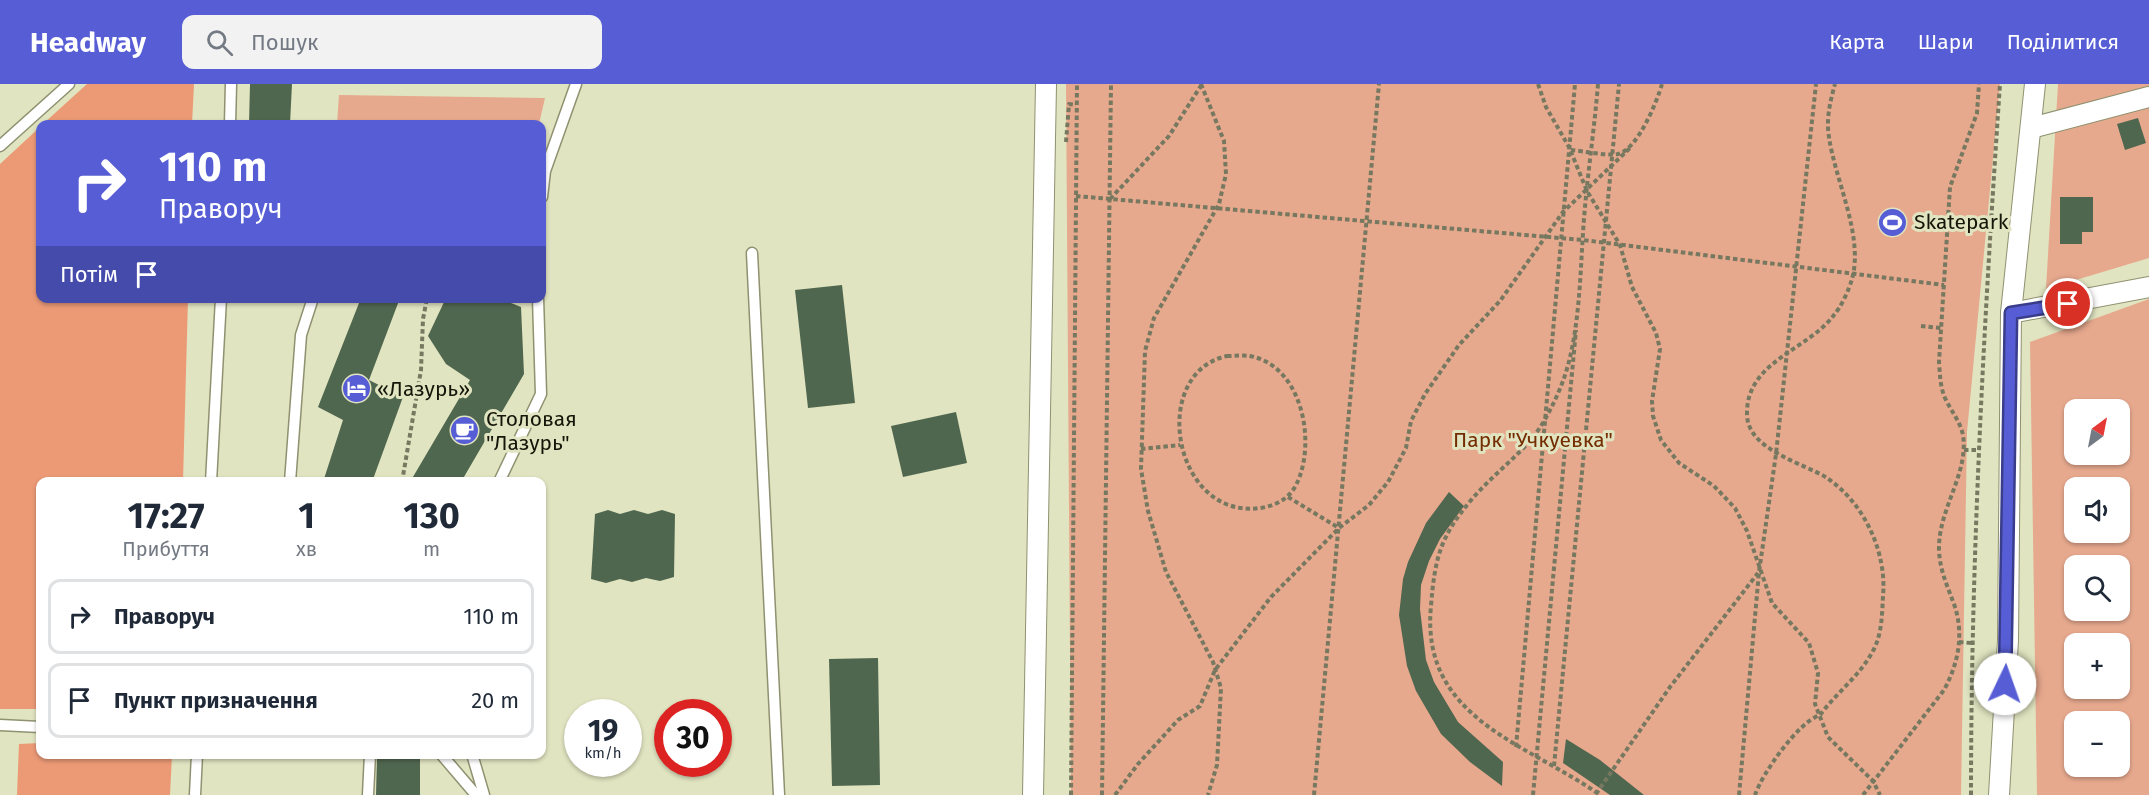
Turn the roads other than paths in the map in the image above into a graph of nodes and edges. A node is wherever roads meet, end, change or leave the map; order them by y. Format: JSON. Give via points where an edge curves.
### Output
{"nodes":[{"id":1,"x":69,"y":84,"type":"edge"},
{"id":2,"x":231,"y":84,"type":"edge"},
{"id":3,"x":576,"y":84,"type":"edge"},
{"id":4,"x":1046,"y":84,"type":"edge"},
{"id":5,"x":2035,"y":84,"type":"edge"},
{"id":6,"x":2149,"y":97,"type":"edge"},
{"id":7,"x":230,"y":120,"type":"edge"},
{"id":8,"x":2031,"y":128,"type":"junction"},
{"id":9,"x":0,"y":146,"type":"edge"},
{"id":10,"x":546,"y":168,"type":"edge"},
{"id":11,"x":752,"y":253,"type":"dead end"},
{"id":12,"x":2149,"y":287,"type":"edge"},
{"id":13,"x":221,"y":303,"type":"edge"},
{"id":14,"x":311,"y":303,"type":"edge"},
{"id":15,"x":538,"y":303,"type":"edge"},
{"id":16,"x":2011,"y":313,"type":"junction"},
{"id":17,"x":211,"y":477,"type":"edge"},
{"id":18,"x":290,"y":477,"type":"edge"},
{"id":19,"x":501,"y":477,"type":"edge"},
{"id":20,"x":0,"y":725,"type":"edge"},
{"id":21,"x":36,"y":727,"type":"edge"},
{"id":22,"x":197,"y":759,"type":"edge"},
{"id":23,"x":370,"y":759,"type":"edge"},
{"id":24,"x":445,"y":759,"type":"edge"},
{"id":25,"x":473,"y":759,"type":"edge"},
{"id":26,"x":195,"y":795,"type":"edge"},
{"id":27,"x":368,"y":795,"type":"edge"},
{"id":28,"x":476,"y":795,"type":"edge"},
{"id":29,"x":484,"y":795,"type":"edge"},
{"id":30,"x":779,"y":795,"type":"edge"},
{"id":31,"x":1033,"y":795,"type":"edge"},
{"id":32,"x":1999,"y":795,"type":"edge"}],
"edges":[{"from":1,"to":9,"type":"lane"},
{"from":2,"to":7,"type":"lane"},
{"from":3,"to":10,"type":"lane"},
{"from":4,"to":31,"type":"street"},
{"from":5,"to":8,"type":"street"},
{"from":6,"to":8,"type":"street"},
{"from":8,"to":16,"type":"street"},
{"from":11,"to":30,"type":"lane"},
{"from":12,"to":16,"type":"street"},
{"from":13,"to":17,"type":"lane"},
{"from":14,"to":18,"type":"lane","via":[[301,335]]},
{"from":15,"to":19,"type":"lane","via":[[541,394]]},
{"from":16,"to":32,"type":"street","via":[[2007,640]]},
{"from":20,"to":21,"type":"lane"},
{"from":22,"to":26,"type":"lane"},
{"from":23,"to":27,"type":"lane"},
{"from":24,"to":28,"type":"lane"},
{"from":25,"to":29,"type":"lane"}]}
